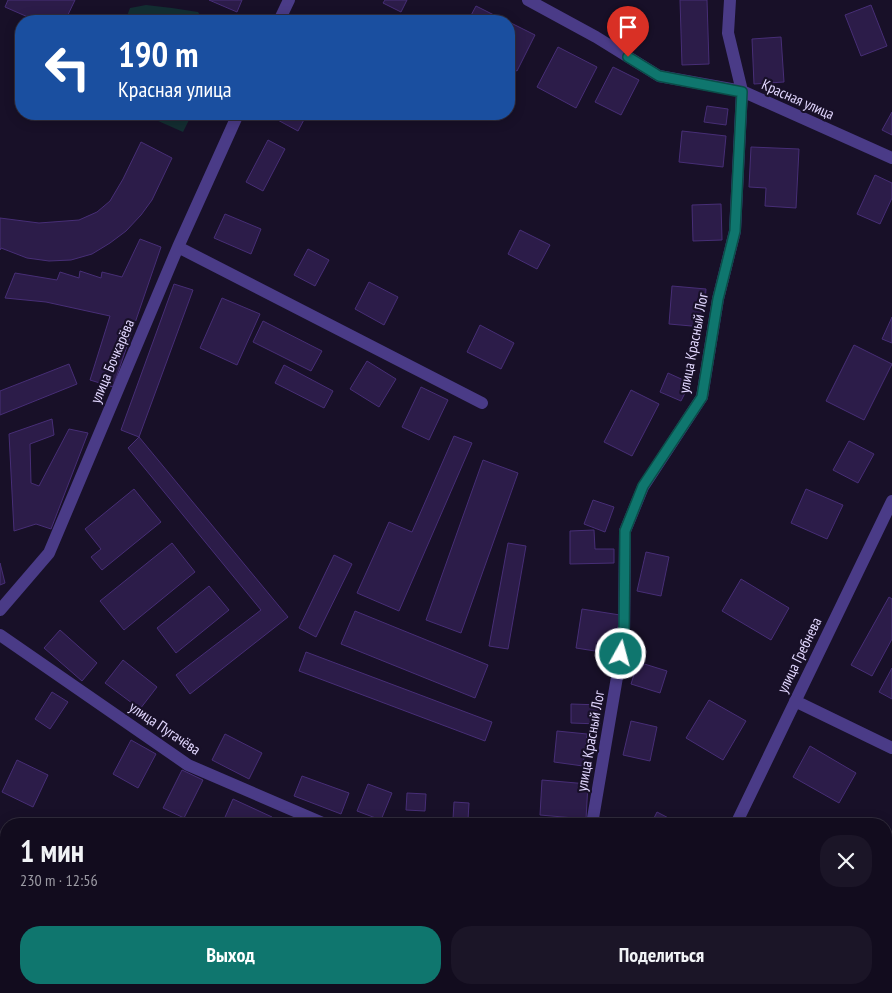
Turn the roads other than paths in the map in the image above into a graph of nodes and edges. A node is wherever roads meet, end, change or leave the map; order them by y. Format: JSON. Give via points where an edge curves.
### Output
{"nodes":[{"id":1,"x":289,"y":0,"type":"edge"},
{"id":2,"x":528,"y":0,"type":"edge"},
{"id":3,"x":730,"y":0,"type":"edge"},
{"id":4,"x":282,"y":15,"type":"edge"},
{"id":5,"x":742,"y":92,"type":"junction"},
{"id":6,"x":235,"y":120,"type":"edge"},
{"id":7,"x":892,"y":158,"type":"edge"},
{"id":8,"x":178,"y":247,"type":"junction"},
{"id":9,"x":482,"y":403,"type":"dead end"},
{"id":10,"x":892,"y":501,"type":"edge"},
{"id":11,"x":0,"y":610,"type":"edge"},
{"id":12,"x":0,"y":635,"type":"edge"},
{"id":13,"x":794,"y":701,"type":"junction"},
{"id":14,"x":892,"y":748,"type":"edge"},
{"id":15,"x":311,"y":818,"type":"edge"},
{"id":16,"x":593,"y":818,"type":"edge"},
{"id":17,"x":739,"y":818,"type":"edge"}],
"edges":[{"from":1,"to":4,"type":"street"},
{"from":2,"to":5,"type":"street","name":"Красная улица","via":[[659,76]]},
{"from":3,"to":5,"type":"street","name":"улица Красный Лог","via":[[728,33]]},
{"from":5,"to":7,"type":"street","name":"Красная улица"},
{"from":5,"to":16,"type":"street","name":"улица Красный Лог","via":[[735,231],[718,299],[702,397],[643,486],[625,531],[624,636]]},
{"from":6,"to":8,"type":"street","name":"улица Бочкарёва"},
{"from":8,"to":9,"type":"street"},
{"from":8,"to":11,"type":"street","name":"улица Бочкарёва","via":[[49,553]]},
{"from":10,"to":13,"type":"street","name":"улица Гребнева"},
{"from":12,"to":15,"type":"street","name":"улица Пугачёва","via":[[188,765]]},
{"from":13,"to":14,"type":"street"},
{"from":13,"to":17,"type":"street","name":"улица Гребнева"}]}
